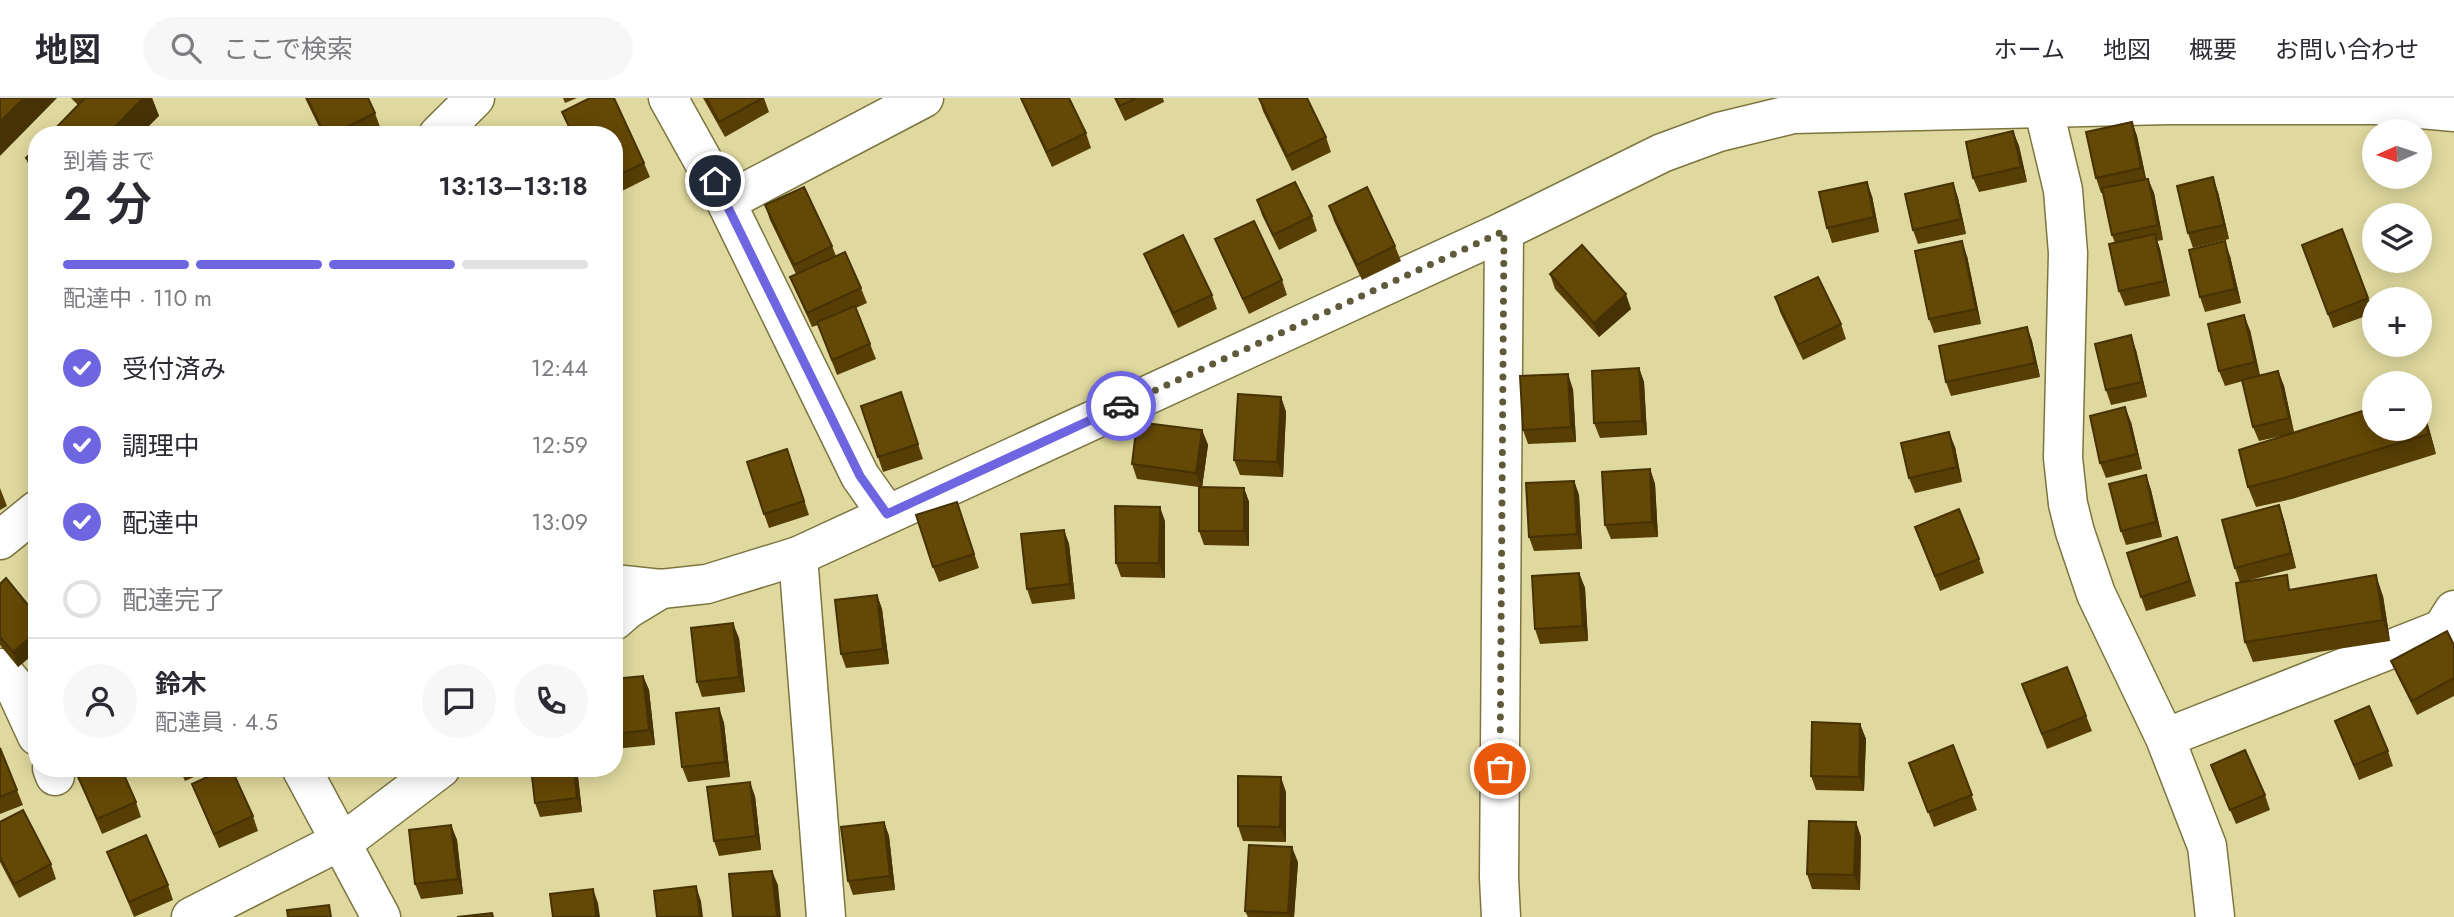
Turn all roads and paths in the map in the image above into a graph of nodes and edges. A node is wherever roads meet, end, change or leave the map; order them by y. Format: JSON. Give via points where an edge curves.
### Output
{"nodes":[{"id":1,"x":475,"y":98,"type":"edge"},
{"id":2,"x":668,"y":98,"type":"edge"},
{"id":3,"x":924,"y":98,"type":"edge"},
{"id":4,"x":2453,"y":98,"type":"edge"},
{"id":5,"x":2042,"y":103,"type":"edge"},
{"id":6,"x":2454,"y":106,"type":"edge"},
{"id":7,"x":2454,"y":112,"type":"edge"},
{"id":8,"x":447,"y":126,"type":"edge"},
{"id":9,"x":726,"y":202,"type":"junction"},
{"id":10,"x":1504,"y":231,"type":"junction"},
{"id":11,"x":887,"y":514,"type":"junction"},
{"id":12,"x":28,"y":517,"type":"edge"},
{"id":13,"x":0,"y":540,"type":"edge"},
{"id":14,"x":798,"y":556,"type":"junction"},
{"id":15,"x":623,"y":585,"type":"edge"},
{"id":16,"x":661,"y":589,"type":"junction"},
{"id":17,"x":2454,"y":610,"type":"edge"},
{"id":18,"x":623,"y":613,"type":"edge"},
{"id":19,"x":0,"y":668,"type":"edge"},
{"id":20,"x":28,"y":716,"type":"edge"},
{"id":21,"x":2165,"y":738,"type":"junction"},
{"id":22,"x":306,"y":777,"type":"edge"},
{"id":23,"x":429,"y":777,"type":"edge"},
{"id":24,"x":339,"y":842,"type":"junction"},
{"id":25,"x":191,"y":917,"type":"edge"},
{"id":26,"x":381,"y":917,"type":"edge"},
{"id":27,"x":826,"y":917,"type":"edge"},
{"id":28,"x":1501,"y":917,"type":"edge"},
{"id":29,"x":2215,"y":917,"type":"edge"}],
"edges":[{"from":1,"to":8,"type":"street"},
{"from":2,"to":9,"type":"street"},
{"from":3,"to":9,"type":"street"},
{"from":4,"to":6,"type":"street"},
{"from":5,"to":7,"type":"street","via":[[2376,105]]},
{"from":5,"to":10,"type":"street","via":[[1793,114],[1719,132],[1662,153]]},
{"from":5,"to":21,"type":"street","via":[[2063,190],[2068,253],[2063,458],[2068,504],[2096,594]]},
{"from":9,"to":11,"type":"street","via":[[860,476]]},
{"from":10,"to":11,"type":"street"},
{"from":10,"to":28,"type":"street"},
{"from":11,"to":14,"type":"street"},
{"from":12,"to":13,"type":"street"},
{"from":14,"to":16,"type":"street","via":[[707,584]]},
{"from":14,"to":27,"type":"street"},
{"from":15,"to":16,"type":"street"},
{"from":16,"to":18,"type":"street"},
{"from":17,"to":21,"type":"street","via":[[2442,629]]},
{"from":19,"to":20,"type":"street"},
{"from":21,"to":29,"type":"street","via":[[2207,846]]},
{"from":22,"to":24,"type":"street"},
{"from":23,"to":24,"type":"street"},
{"from":24,"to":25,"type":"street"},
{"from":24,"to":26,"type":"street"}]}
